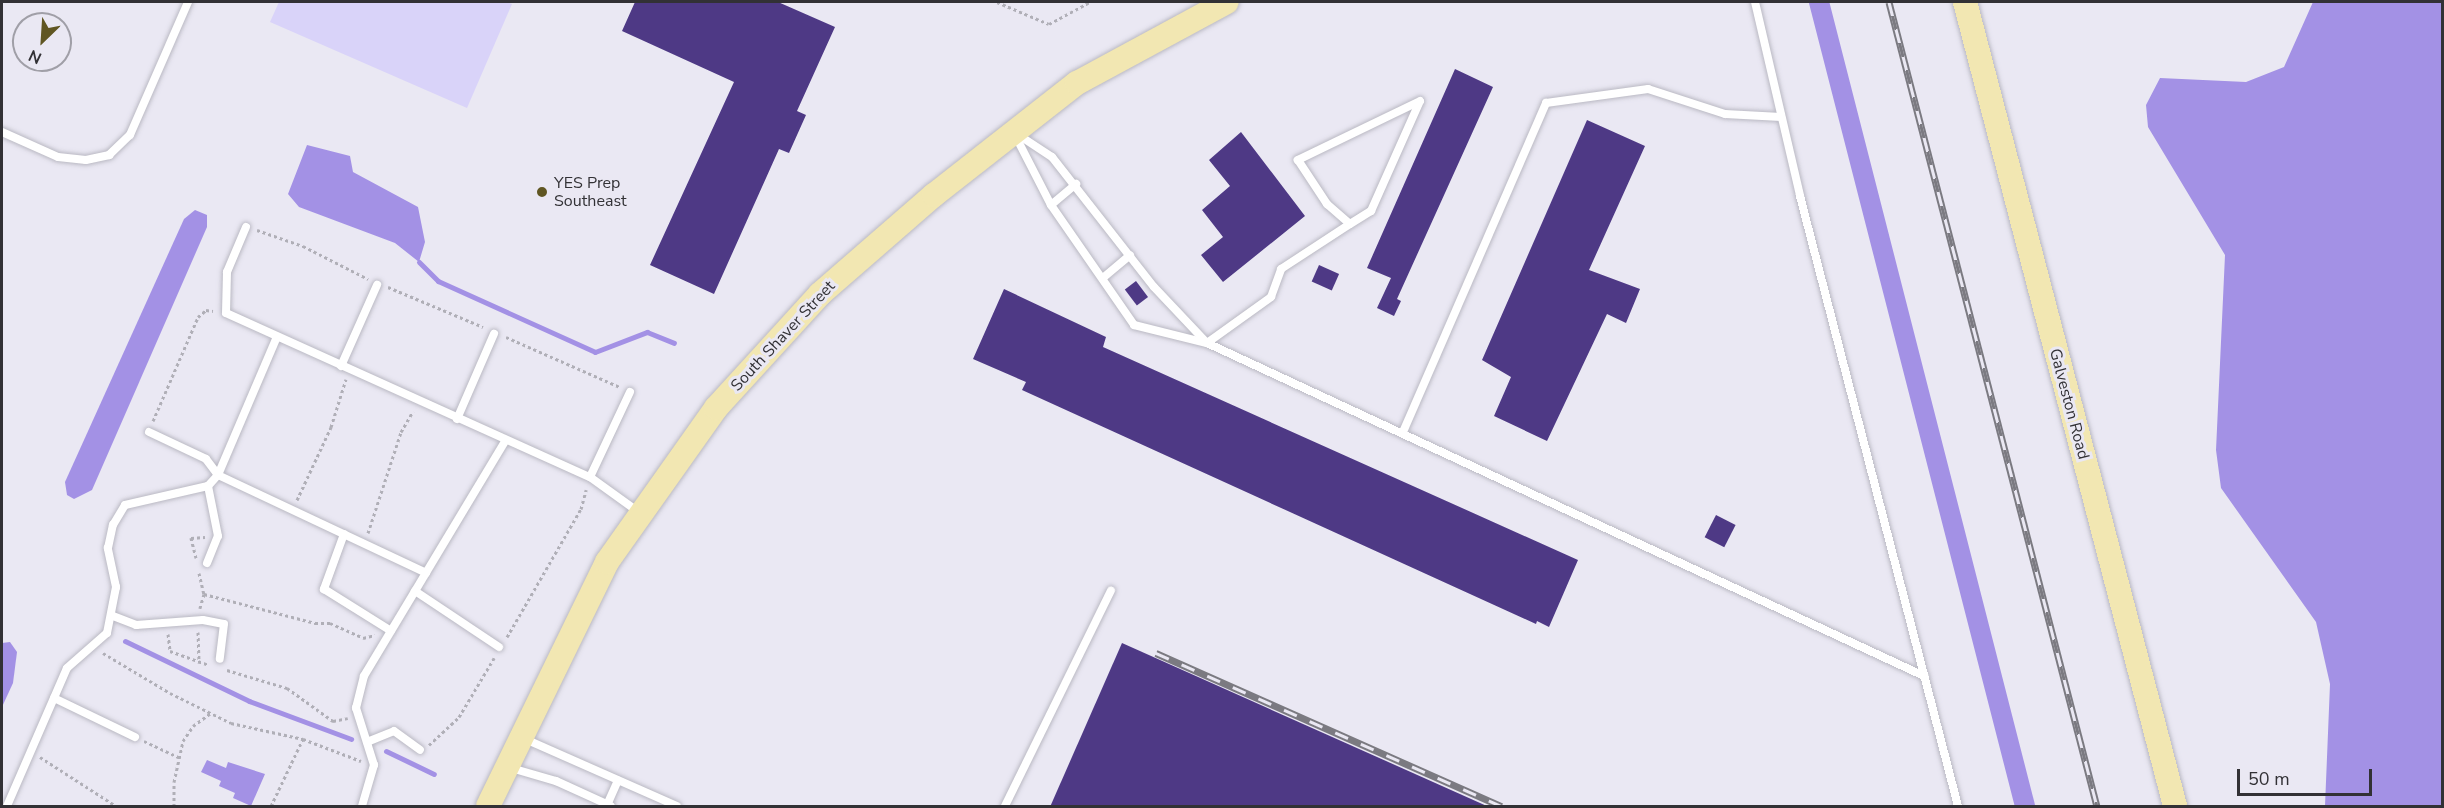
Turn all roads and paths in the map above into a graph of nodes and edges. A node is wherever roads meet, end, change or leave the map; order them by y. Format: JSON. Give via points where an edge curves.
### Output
{"nodes":[{"id":1,"x":188,"y":2,"type":"edge"},
{"id":2,"x":997,"y":2,"type":"edge"},
{"id":3,"x":1090,"y":2,"type":"edge"},
{"id":4,"x":1227,"y":2,"type":"edge"},
{"id":5,"x":1755,"y":2,"type":"edge"},
{"id":6,"x":1968,"y":4,"type":"edge"},
{"id":7,"x":1781,"y":117,"type":"junction"},
{"id":8,"x":1014,"y":131,"type":"junction"},
{"id":9,"x":2,"y":132,"type":"edge"},
{"id":10,"x":1076,"y":184,"type":"junction"},
{"id":11,"x":1051,"y":205,"type":"junction"},
{"id":12,"x":1350,"y":224,"type":"junction"},
{"id":13,"x":246,"y":227,"type":"joint"},
{"id":14,"x":1130,"y":255,"type":"junction"},
{"id":15,"x":1104,"y":276,"type":"junction"},
{"id":16,"x":377,"y":285,"type":"junction"},
{"id":17,"x":226,"y":313,"type":"junction"},
{"id":18,"x":494,"y":334,"type":"junction"},
{"id":19,"x":277,"y":338,"type":"junction"},
{"id":20,"x":1207,"y":343,"type":"junction"},
{"id":21,"x":340,"y":366,"type":"junction"},
{"id":22,"x":351,"y":371,"type":"junction"},
{"id":23,"x":630,"y":392,"type":"joint"},
{"id":24,"x":419,"y":401,"type":"junction"},
{"id":25,"x":457,"y":419,"type":"junction"},
{"id":26,"x":149,"y":432,"type":"joint"},
{"id":27,"x":1403,"y":432,"type":"junction"},
{"id":28,"x":505,"y":441,"type":"junction"},
{"id":29,"x":218,"y":475,"type":"junction"},
{"id":30,"x":590,"y":477,"type":"junction"},
{"id":31,"x":208,"y":486,"type":"junction"},
{"id":32,"x":293,"y":510,"type":"junction"},
{"id":33,"x":640,"y":513,"type":"junction"},
{"id":34,"x":344,"y":534,"type":"junction"},
{"id":35,"x":364,"y":544,"type":"junction"},
{"id":36,"x":207,"y":563,"type":"dead end"},
{"id":37,"x":426,"y":573,"type":"junction"},
{"id":38,"x":415,"y":591,"type":"junction"},
{"id":39,"x":1111,"y":591,"type":"dead end"},
{"id":40,"x":204,"y":594,"type":"dead end"},
{"id":41,"x":113,"y":616,"type":"junction"},
{"id":42,"x":197,"y":621,"type":"junction"},
{"id":43,"x":166,"y":624,"type":"junction"},
{"id":44,"x":391,"y":632,"type":"junction"},
{"id":45,"x":97,"y":645,"type":"junction"},
{"id":46,"x":499,"y":647,"type":"junction"},
{"id":47,"x":220,"y":659,"type":"dead end"},
{"id":48,"x":199,"y":663,"type":"junction"},
{"id":49,"x":1924,"y":675,"type":"junction"},
{"id":50,"x":54,"y":698,"type":"junction"},
{"id":51,"x":211,"y":712,"type":"junction"},
{"id":52,"x":359,"y":716,"type":"junction"},
{"id":53,"x":520,"y":736,"type":"junction"},
{"id":54,"x":135,"y":737,"type":"joint"},
{"id":55,"x":303,"y":739,"type":"junction"},
{"id":56,"x":367,"y":742,"type":"junction"},
{"id":57,"x":420,"y":750,"type":"joint"},
{"id":58,"x":31,"y":752,"type":"junction"},
{"id":59,"x":178,"y":757,"type":"junction"},
{"id":60,"x":374,"y":765,"type":"junction"},
{"id":61,"x":506,"y":767,"type":"junction"},
{"id":62,"x":618,"y":780,"type":"junction"},
{"id":63,"x":609,"y":806,"type":"edge"},
{"id":64,"x":7,"y":807,"type":"edge"},
{"id":65,"x":116,"y":807,"type":"edge"},
{"id":66,"x":174,"y":807,"type":"edge"},
{"id":67,"x":271,"y":807,"type":"edge"},
{"id":68,"x":362,"y":807,"type":"edge"},
{"id":69,"x":488,"y":807,"type":"edge"},
{"id":70,"x":677,"y":807,"type":"edge"},
{"id":71,"x":1005,"y":807,"type":"edge"},
{"id":72,"x":1958,"y":807,"type":"edge"},
{"id":73,"x":2175,"y":807,"type":"edge"}],
"edges":[{"from":1,"to":9,"type":"lane","via":[[130,135],[109,155],[86,160],[58,157]]},
{"from":2,"to":3,"type":"path","via":[[1049,24]]},
{"from":4,"to":8,"type":"main road","name":"South Shaver Street","via":[[1077,83]]},
{"from":5,"to":7,"type":"lane"},
{"from":6,"to":73,"type":"main road","name":"Galveston Road"},
{"from":7,"to":27,"type":"lane","via":[[1725,114],[1648,88],[1546,104]]},
{"from":7,"to":49,"type":"lane"},
{"from":8,"to":10,"type":"lane","via":[[1052,157]]},
{"from":8,"to":11,"type":"lane","via":[[1030,171]]},
{"from":8,"to":33,"type":"main road","name":"South Shaver Street","via":[[820,294],[716,408]]},
{"from":10,"to":11,"type":"lane"},
{"from":10,"to":14,"type":"lane"},
{"from":11,"to":15,"type":"lane"},
{"from":12,"to":12,"type":"lane","via":[[1371,211],[1420,101],[1298,160],[1327,204]]},
{"from":12,"to":20,"type":"lane","via":[[1281,269],[1271,297]]},
{"from":13,"to":16,"type":"path","via":[[303,246]]},
{"from":13,"to":17,"type":"lane","via":[[226,272]]},
{"from":14,"to":15,"type":"lane"},
{"from":14,"to":20,"type":"lane","via":[[1154,287]]},
{"from":15,"to":20,"type":"lane","via":[[1134,325]]},
{"from":16,"to":18,"type":"path","via":[[402,290],[471,319]]},
{"from":16,"to":21,"type":"lane"},
{"from":17,"to":19,"type":"lane"},
{"from":17,"to":26,"type":"path","via":[[206,310],[198,317]]},
{"from":18,"to":23,"type":"path","via":[[515,339]]},
{"from":18,"to":25,"type":"lane"},
{"from":19,"to":21,"type":"lane"},
{"from":19,"to":29,"type":"lane"},
{"from":20,"to":27,"type":"lane"},
{"from":21,"to":22,"type":"lane"},
{"from":22,"to":24,"type":"lane"},
{"from":22,"to":32,"type":"path","via":[[342,387],[331,428]]},
{"from":23,"to":30,"type":"lane"},
{"from":24,"to":25,"type":"lane"},
{"from":24,"to":35,"type":"path","via":[[401,432]]},
{"from":25,"to":28,"type":"lane"},
{"from":26,"to":29,"type":"lane","via":[[206,459]]},
{"from":27,"to":49,"type":"lane"},
{"from":28,"to":30,"type":"lane"},
{"from":28,"to":37,"type":"lane"},
{"from":29,"to":31,"type":"lane"},
{"from":29,"to":32,"type":"lane"},
{"from":30,"to":33,"type":"lane"},
{"from":30,"to":46,"type":"path","via":[[581,509]]},
{"from":31,"to":36,"type":"lane","via":[[218,536]]},
{"from":31,"to":41,"type":"lane","via":[[125,505],[113,525],[108,548],[116,587]]},
{"from":32,"to":34,"type":"lane"},
{"from":33,"to":53,"type":"main road","name":"South Shaver Street","via":[[607,562]]},
{"from":34,"to":35,"type":"lane"},
{"from":34,"to":44,"type":"lane","via":[[324,589]]},
{"from":35,"to":37,"type":"lane"},
{"from":37,"to":38,"type":"lane"},
{"from":38,"to":44,"type":"lane"},
{"from":38,"to":46,"type":"lane"},
{"from":39,"to":71,"type":"lane"},
{"from":40,"to":44,"type":"path","via":[[315,623],[330,623],[363,638]]},
{"from":41,"to":43,"type":"lane","via":[[136,625]]},
{"from":41,"to":45,"type":"lane"},
{"from":42,"to":43,"type":"lane"},
{"from":42,"to":47,"type":"lane","via":[[224,624]]},
{"from":42,"to":48,"type":"path"},
{"from":43,"to":48,"type":"path","via":[[170,651]]},
{"from":44,"to":52,"type":"lane","via":[[364,676],[356,708]]},
{"from":45,"to":50,"type":"lane","via":[[67,668]]},
{"from":45,"to":51,"type":"path","via":[[115,663]]},
{"from":46,"to":57,"type":"path","via":[[459,717],[440,738]]},
{"from":48,"to":52,"type":"path","via":[[287,688],[333,721]]},
{"from":49,"to":72,"type":"lane"},
{"from":50,"to":54,"type":"lane"},
{"from":50,"to":58,"type":"lane"},
{"from":51,"to":55,"type":"path","via":[[231,723]]},
{"from":51,"to":59,"type":"path","via":[[194,726]]},
{"from":52,"to":56,"type":"lane"},
{"from":53,"to":61,"type":"main road","name":"South Shaver Street"},
{"from":53,"to":62,"type":"lane"},
{"from":54,"to":59,"type":"path"},
{"from":55,"to":60,"type":"path"},
{"from":55,"to":67,"type":"path"},
{"from":56,"to":57,"type":"lane","via":[[394,731]]},
{"from":56,"to":60,"type":"lane"},
{"from":58,"to":64,"type":"lane"},
{"from":58,"to":65,"type":"path"},
{"from":59,"to":66,"type":"path"},
{"from":60,"to":68,"type":"lane"},
{"from":61,"to":63,"type":"lane","via":[[556,781]]},
{"from":61,"to":69,"type":"main road","name":"South Shaver Street"},
{"from":62,"to":63,"type":"lane"},
{"from":62,"to":70,"type":"lane"}]}
